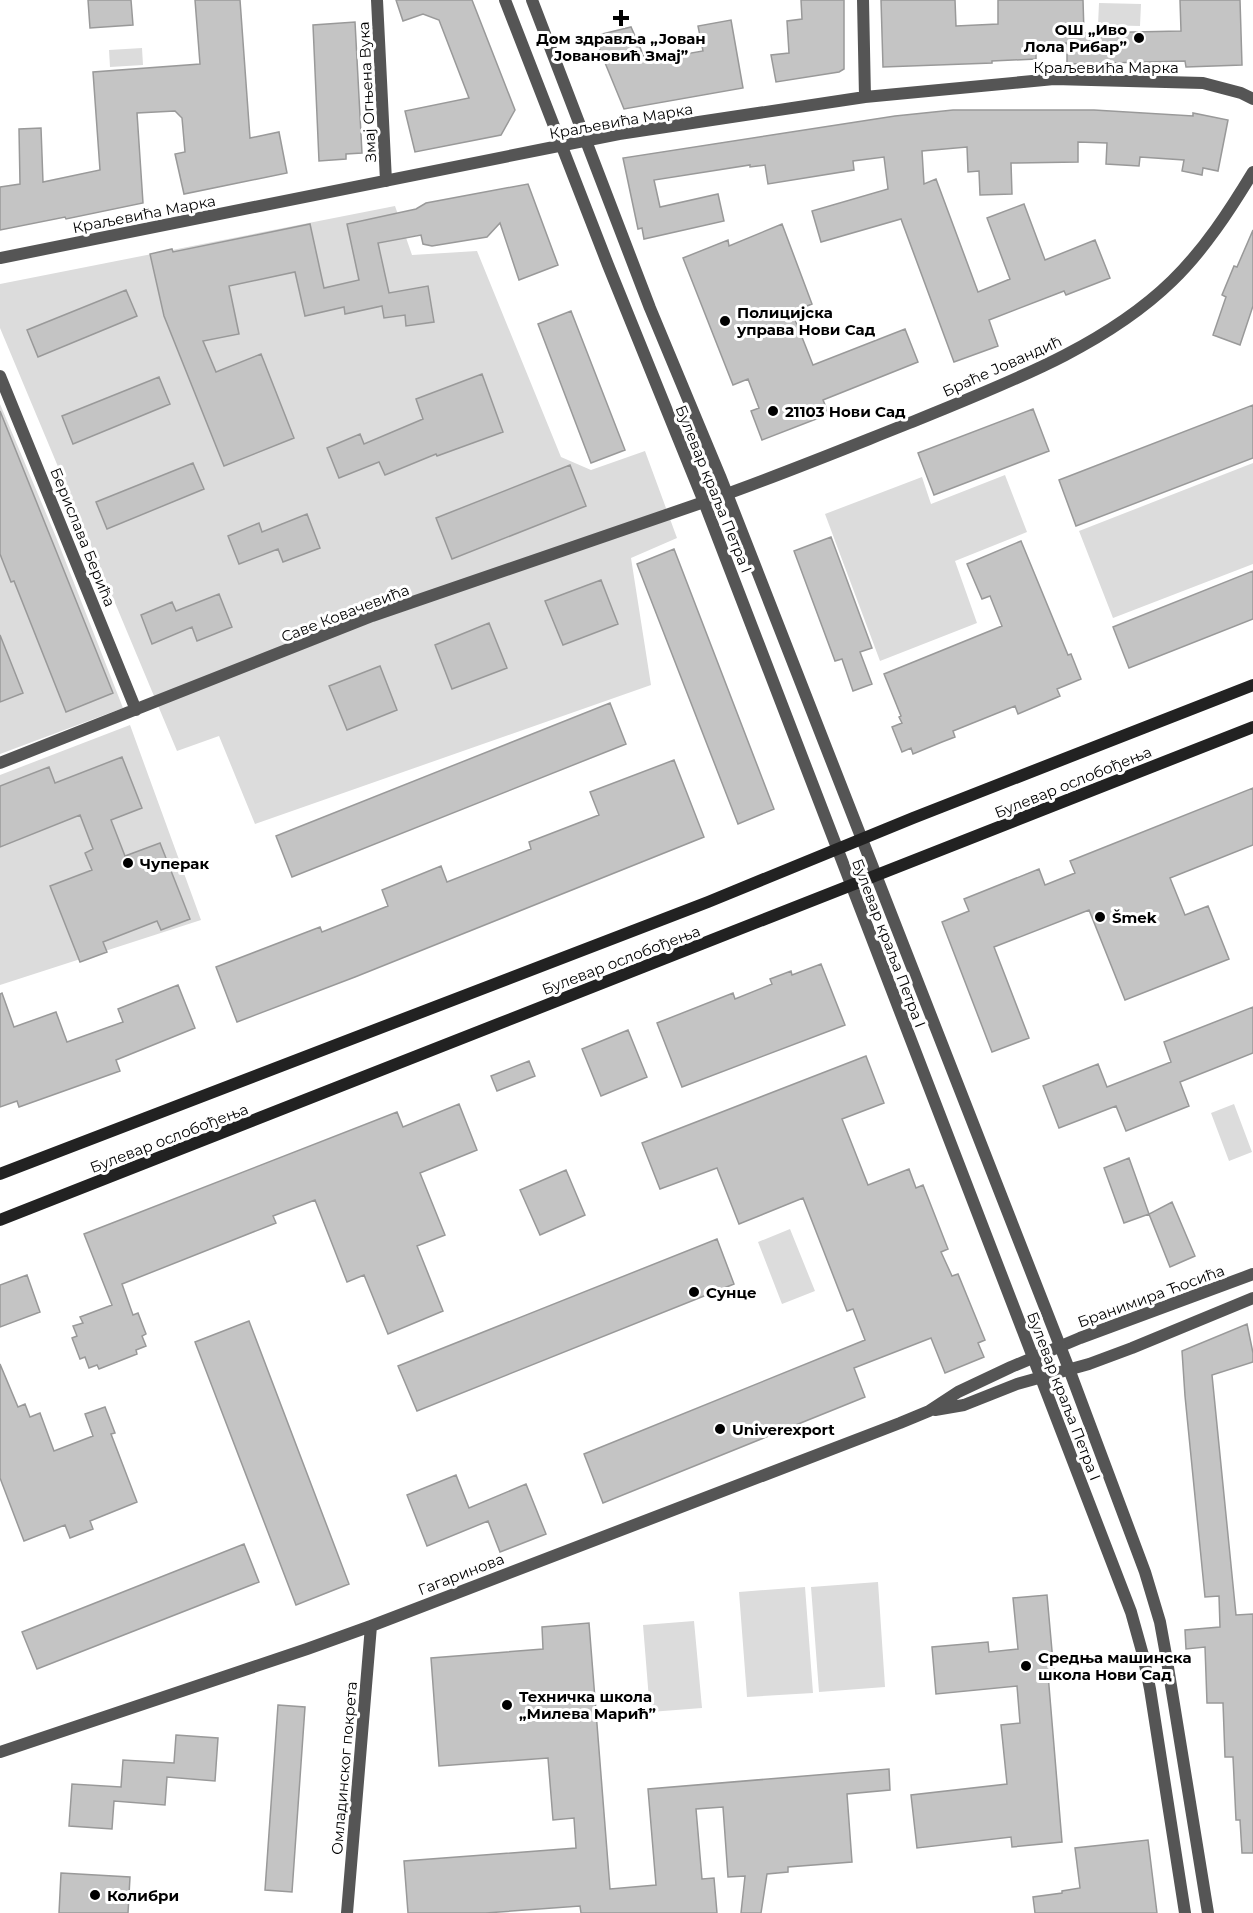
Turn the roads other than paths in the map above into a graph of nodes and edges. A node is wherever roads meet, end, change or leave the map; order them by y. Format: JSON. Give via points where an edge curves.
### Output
{"nodes":[{"id":1,"x":377,"y":0,"type":"edge"},
{"id":2,"x":505,"y":0,"type":"edge"},
{"id":3,"x":532,"y":0,"type":"edge"},
{"id":4,"x":863,"y":0,"type":"edge"},
{"id":5,"x":865,"y":97,"type":"junction"},
{"id":6,"x":1253,"y":99,"type":"edge"},
{"id":7,"x":586,"y":141,"type":"junction"},
{"id":8,"x":562,"y":146,"type":"junction"},
{"id":9,"x":1253,"y":172,"type":"edge"},
{"id":10,"x":386,"y":182,"type":"junction"},
{"id":11,"x":0,"y":258,"type":"edge"},
{"id":12,"x":0,"y":376,"type":"edge"},
{"id":13,"x":727,"y":494,"type":"junction"},
{"id":14,"x":704,"y":502,"type":"junction"},
{"id":15,"x":1253,"y":685,"type":"edge"},
{"id":16,"x":136,"y":710,"type":"junction"},
{"id":17,"x":1253,"y":727,"type":"edge"},
{"id":18,"x":0,"y":763,"type":"edge"},
{"id":19,"x":862,"y":839,"type":"junction"},
{"id":20,"x":837,"y":849,"type":"junction"},
{"id":21,"x":876,"y":876,"type":"junction"},
{"id":22,"x":851,"y":886,"type":"junction"},
{"id":23,"x":0,"y":1174,"type":"edge"},
{"id":24,"x":0,"y":1220,"type":"edge"},
{"id":25,"x":1253,"y":1274,"type":"edge"},
{"id":26,"x":1253,"y":1298,"type":"edge"},
{"id":27,"x":1060,"y":1347,"type":"junction"},
{"id":28,"x":1033,"y":1358,"type":"junction"},
{"id":29,"x":1069,"y":1369,"type":"junction"},
{"id":30,"x":1041,"y":1377,"type":"junction"},
{"id":31,"x":929,"y":1411,"type":"junction"},
{"id":32,"x":371,"y":1626,"type":"junction"},
{"id":33,"x":0,"y":1752,"type":"edge"},
{"id":34,"x":347,"y":1913,"type":"edge"},
{"id":35,"x":1185,"y":1913,"type":"edge"},
{"id":36,"x":1208,"y":1913,"type":"edge"}],
"edges":[{"from":1,"to":10,"type":"street","name":"Змај Огњена Вука"},
{"from":2,"to":8,"type":"street","name":"Булевар краља Петра I"},
{"from":3,"to":7,"type":"street","name":"Булевар краља Петра I"},
{"from":4,"to":5,"type":"street"},
{"from":5,"to":6,"type":"street","name":"Краљевића Марка","via":[[1054,79],[1203,83]]},
{"from":5,"to":7,"type":"street","name":"Краљевића Марка"},
{"from":7,"to":8,"type":"street","name":"Краљевића Марка"},
{"from":7,"to":13,"type":"street","name":"Булевар краља Петра I"},
{"from":8,"to":10,"type":"street","name":"Краљевића Марка"},
{"from":8,"to":14,"type":"street","name":"Булевар краља Петра I"},
{"from":9,"to":13,"type":"street","name":"Браће Јовандић","via":[[1203,246],[1174,279],[1133,314],[1099,336],[946,408]]},
{"from":10,"to":11,"type":"street","name":"Краљевића Марка"},
{"from":12,"to":16,"type":"street","name":"Берислава Берића"},
{"from":13,"to":14,"type":"street","name":"Браће Јовандић"},
{"from":13,"to":19,"type":"street","name":"Булевар краља Петра I"},
{"from":14,"to":16,"type":"street","name":"Саве Ковачевића","via":[[372,616]]},
{"from":14,"to":20,"type":"street","name":"Булевар краља Петра I"},
{"from":15,"to":19,"type":"main road","name":"Булевар ослобођења"},
{"from":16,"to":18,"type":"street","name":"Саве Ковачевића"},
{"from":17,"to":21,"type":"main road","name":"Булевар ослобођења"},
{"from":19,"to":20,"type":"main road","name":"Булевар ослобођења"},
{"from":19,"to":21,"type":"street","name":"Булевар краља Петра I"},
{"from":20,"to":22,"type":"street","name":"Булевар краља Петра I"},
{"from":20,"to":23,"type":"main road","name":"Булевар ослобођења"},
{"from":21,"to":22,"type":"main road","name":"Булевар ослобођења"},
{"from":21,"to":27,"type":"street","name":"Булевар краља Петра I"},
{"from":22,"to":24,"type":"main road","name":"Булевар ослобођења"},
{"from":22,"to":28,"type":"street","name":"Булевар краља Петра I"},
{"from":25,"to":27,"type":"street","name":"Бранимира Ћосића"},
{"from":26,"to":29,"type":"street","via":[[1132,1348]]},
{"from":27,"to":28,"type":"street","name":"Гагаринова"},
{"from":27,"to":29,"type":"street","name":"Булевар краља Петра I"},
{"from":28,"to":30,"type":"street","name":"Булевар краља Петра I"},
{"from":28,"to":31,"type":"street","name":"Гагаринова","via":[[958,1392]]},
{"from":29,"to":30,"type":"street","name":"Гагаринова"},
{"from":29,"to":36,"type":"street","name":"Булевар краља Петра I","via":[[1160,1622]]},
{"from":30,"to":31,"type":"street","name":"Гагаринова","via":[[964,1405]]},
{"from":30,"to":35,"type":"street","name":"Булевар краља Петра I","via":[[1131,1612],[1143,1655]]},
{"from":31,"to":32,"type":"street","name":"Гагаринова"},
{"from":32,"to":33,"type":"street","name":"Гагаринова"},
{"from":32,"to":34,"type":"street","name":"Омладинског покрета"}]}
